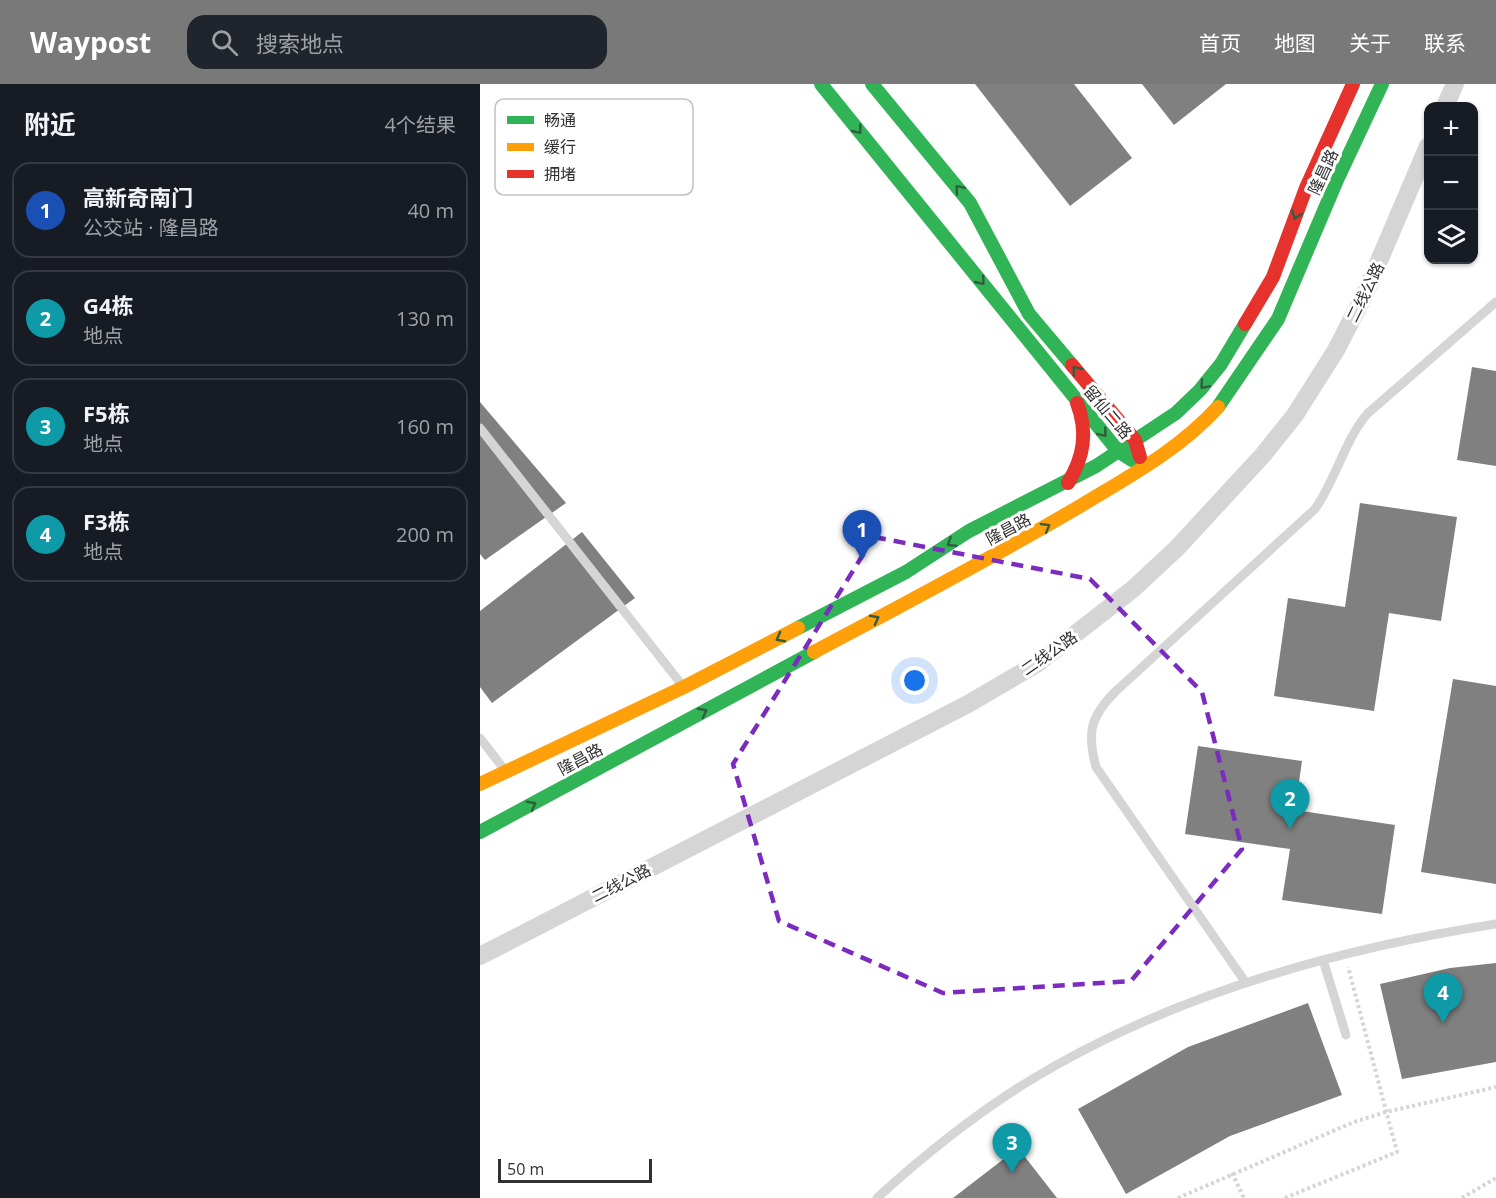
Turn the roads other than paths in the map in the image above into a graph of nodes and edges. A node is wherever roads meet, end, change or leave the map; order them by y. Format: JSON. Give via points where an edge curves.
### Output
{"nodes":[{"id":1,"x":821,"y":84,"type":"edge"},
{"id":2,"x":872,"y":84,"type":"edge"},
{"id":3,"x":1353,"y":84,"type":"edge"},
{"id":4,"x":1382,"y":84,"type":"edge"},
{"id":5,"x":1455,"y":84,"type":"edge"},
{"id":6,"x":1447,"y":102,"type":"edge"},
{"id":7,"x":1424,"y":155,"type":"edge"},
{"id":8,"x":969,"y":222,"type":"junction"},
{"id":9,"x":945,"y":237,"type":"junction"},
{"id":10,"x":1496,"y":302,"type":"edge"},
{"id":11,"x":1074,"y":397,"type":"junction"},
{"id":12,"x":480,"y":428,"type":"edge"},
{"id":13,"x":1135,"y":440,"type":"junction"},
{"id":14,"x":1118,"y":452,"type":"junction"},
{"id":15,"x":1144,"y":468,"type":"junction"},
{"id":16,"x":1068,"y":483,"type":"junction"},
{"id":17,"x":684,"y":687,"type":"junction"},
{"id":18,"x":480,"y":738,"type":"edge"},
{"id":19,"x":506,"y":771,"type":"junction"},
{"id":20,"x":480,"y":784,"type":"edge"},
{"id":21,"x":480,"y":832,"type":"edge"},
{"id":22,"x":1496,"y":924,"type":"edge"},
{"id":23,"x":480,"y":956,"type":"edge"},
{"id":24,"x":1323,"y":960,"type":"junction"},
{"id":25,"x":1246,"y":983,"type":"junction"},
{"id":26,"x":1346,"y":1035,"type":"dead end"},
{"id":27,"x":877,"y":1198,"type":"edge"}],
"edges":[{"from":1,"to":9,"type":"street","name":"留仙二路","one_way":true},
{"from":8,"to":2,"type":"street","name":"留仙二路","one_way":true,"via":[[970,203]]},
{"from":3,"to":13,"type":"street","name":"隆昌路","one_way":true,"via":[[1306,188],[1273,277],[1245,327],[1200,390],[1176,413]]},
{"from":4,"to":15,"type":"street","name":"隆昌路","via":[[1322,214],[1295,284],[1247,370],[1200,427]]},
{"from":5,"to":6,"type":"street"},
{"from":7,"to":23,"type":"street","name":"二线公路","via":[[1364,296],[1312,389],[1263,455],[1177,548],[1133,589],[1038,663],[968,704]]},
{"from":8,"to":9,"type":"street"},
{"from":13,"to":8,"type":"street","name":"留仙二路","one_way":true,"via":[[1029,314]]},
{"from":9,"to":11,"type":"street","name":"留仙二路","one_way":true},
{"from":10,"to":25,"type":"lane","via":[[1367,414],[1355,428],[1315,509],[1100,706],[1093,722],[1090,736],[1096,767]]},
{"from":11,"to":14,"type":"street","name":"留仙二路","one_way":true},
{"from":11,"to":16,"type":"street","via":[[1084,424],[1084,439],[1077,469]]},
{"from":12,"to":17,"type":"lane"},
{"from":13,"to":14,"type":"street","name":"隆昌路"},
{"from":13,"to":15,"type":"street","name":"留仙二路"},
{"from":14,"to":15,"type":"street","name":"留仙二路"},
{"from":14,"to":16,"type":"street","name":"隆昌路"},
{"from":21,"to":15,"type":"street","name":"隆昌路","one_way":true,"via":[[1033,534]]},
{"from":16,"to":17,"type":"street","name":"隆昌路","one_way":true,"via":[[969,531],[906,572]]},
{"from":17,"to":19,"type":"street","name":"隆昌路"},
{"from":18,"to":19,"type":"lane"},
{"from":19,"to":20,"type":"street","name":"隆昌路"},
{"from":22,"to":24,"type":"lane","via":[[1400,940]]},
{"from":24,"to":25,"type":"lane"},
{"from":24,"to":26,"type":"lane"},
{"from":25,"to":27,"type":"lane","via":[[1136,1026],[1022,1086],[950,1136]]}]}
